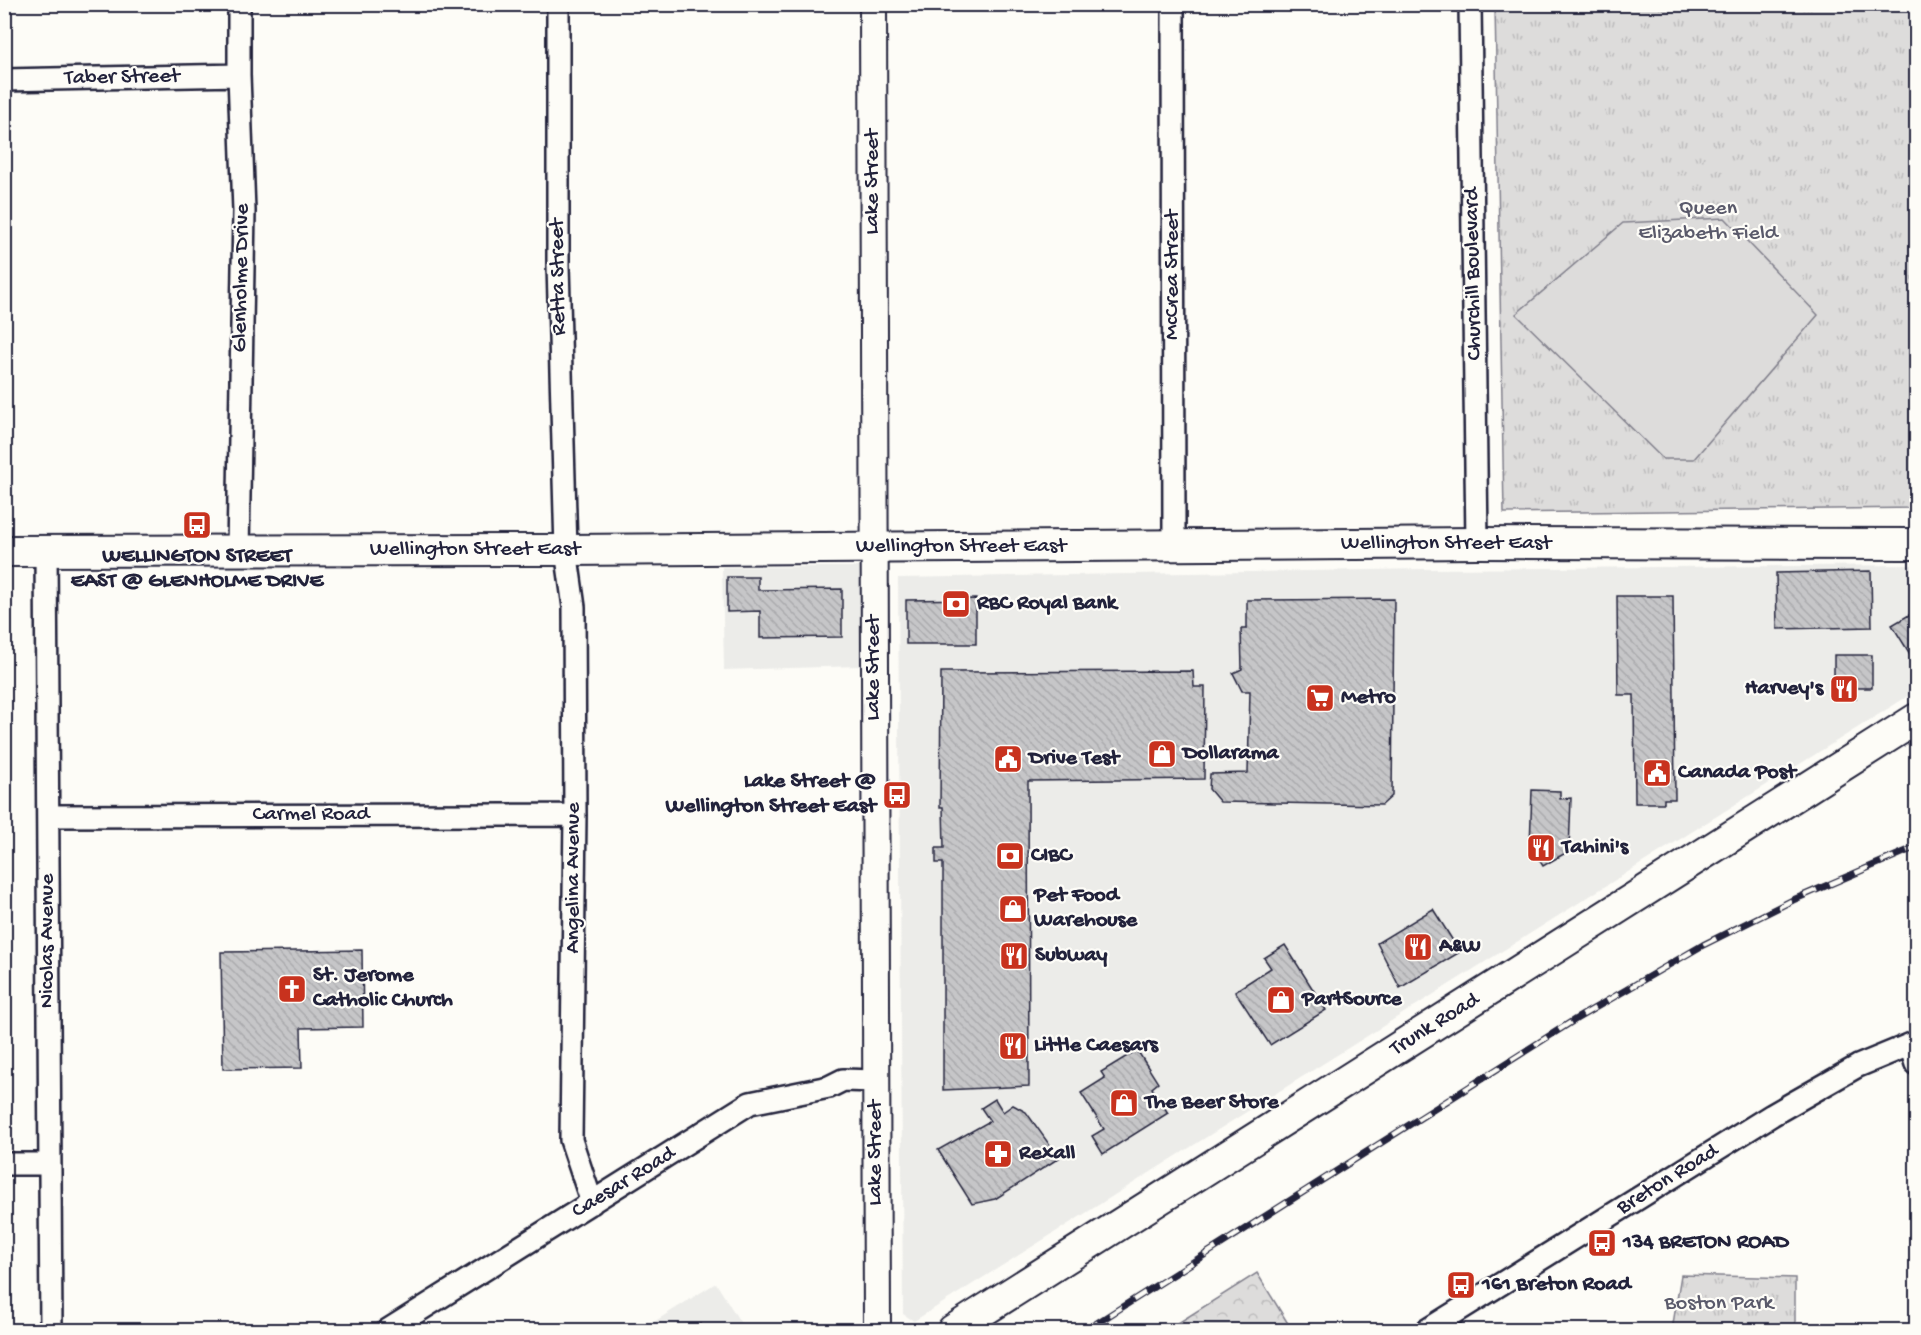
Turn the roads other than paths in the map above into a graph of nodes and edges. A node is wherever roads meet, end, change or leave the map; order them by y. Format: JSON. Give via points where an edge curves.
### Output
{"nodes":[{"id":1,"x":239,"y":4,"type":"edge"},
{"id":2,"x":558,"y":4,"type":"edge"},
{"id":3,"x":873,"y":4,"type":"edge"},
{"id":4,"x":1173,"y":4,"type":"edge"},
{"id":5,"x":1470,"y":4,"type":"edge"},
{"id":6,"x":238,"y":75,"type":"junction"},
{"id":7,"x":4,"y":80,"type":"edge"},
{"id":8,"x":1477,"y":543,"type":"junction"},
{"id":9,"x":1917,"y":544,"type":"edge"},
{"id":10,"x":1174,"y":546,"type":"junction"},
{"id":11,"x":874,"y":548,"type":"junction"},
{"id":12,"x":566,"y":550,"type":"junction"},
{"id":13,"x":4,"y":551,"type":"edge"},
{"id":14,"x":46,"y":551,"type":"junction"},
{"id":15,"x":238,"y":551,"type":"junction"},
{"id":16,"x":1917,"y":719,"type":"edge"},
{"id":17,"x":575,"y":814,"type":"junction"},
{"id":18,"x":48,"y":816,"type":"junction"},
{"id":19,"x":1914,"y":1050,"type":"edge"},
{"id":20,"x":876,"y":1082,"type":"junction"},
{"id":21,"x":4,"y":1164,"type":"edge"},
{"id":22,"x":50,"y":1164,"type":"junction"},
{"id":23,"x":592,"y":1203,"type":"junction"},
{"id":24,"x":51,"y":1330,"type":"edge"},
{"id":25,"x":388,"y":1330,"type":"edge"},
{"id":26,"x":878,"y":1330,"type":"edge"},
{"id":27,"x":953,"y":1330,"type":"edge"},
{"id":28,"x":1427,"y":1330,"type":"edge"}],
"edges":[{"from":1,"to":6,"type":"street","name":"Glenholme Drive"},
{"from":2,"to":12,"type":"street","name":"Retta Street","via":[[558,265]]},
{"from":3,"to":11,"type":"street","name":"Lake Street"},
{"from":4,"to":10,"type":"street","name":"McCrea Street"},
{"from":5,"to":8,"type":"street","name":"Churchill Boulevard"},
{"from":6,"to":7,"type":"street","name":"Taber Street"},
{"from":6,"to":15,"type":"street","name":"Glenholme Drive","via":[[244,211]]},
{"from":8,"to":9,"type":"main road","name":"Wellington Street East"},
{"from":8,"to":10,"type":"main road","name":"Wellington Street East"},
{"from":10,"to":11,"type":"main road","name":"Wellington Street East"},
{"from":11,"to":12,"type":"main road","name":"Wellington Street East"},
{"from":11,"to":20,"type":"street","name":"Lake Street"},
{"from":12,"to":15,"type":"main road","name":"Wellington Street East"},
{"from":12,"to":17,"type":"street","name":"Angelina Avenue","via":[[574,607]]},
{"from":13,"to":14,"type":"main road","name":"Wellington Street East"},
{"from":14,"to":15,"type":"main road","name":"Wellington Street East"},
{"from":14,"to":18,"type":"street","name":"Nicolas Avenue"},
{"from":16,"to":27,"type":"main road","name":"Trunk Road"},
{"from":17,"to":18,"type":"street","name":"Carmel Road"},
{"from":17,"to":23,"type":"street","name":"Angelina Avenue","via":[[571,1140]]},
{"from":18,"to":22,"type":"street","name":"Nicolas Avenue"},
{"from":19,"to":28,"type":"street","name":"Breton Road","via":[[1858,1066],[1772,1114]]},
{"from":20,"to":23,"type":"street","name":"Caesar Road","via":[[843,1080],[829,1088],[750,1103]]},
{"from":20,"to":26,"type":"street","name":"Lake Street"},
{"from":21,"to":22,"type":"street"},
{"from":22,"to":24,"type":"street","name":"Nicolas Avenue"},
{"from":23,"to":25,"type":"street","name":"Caesar Road"}]}
